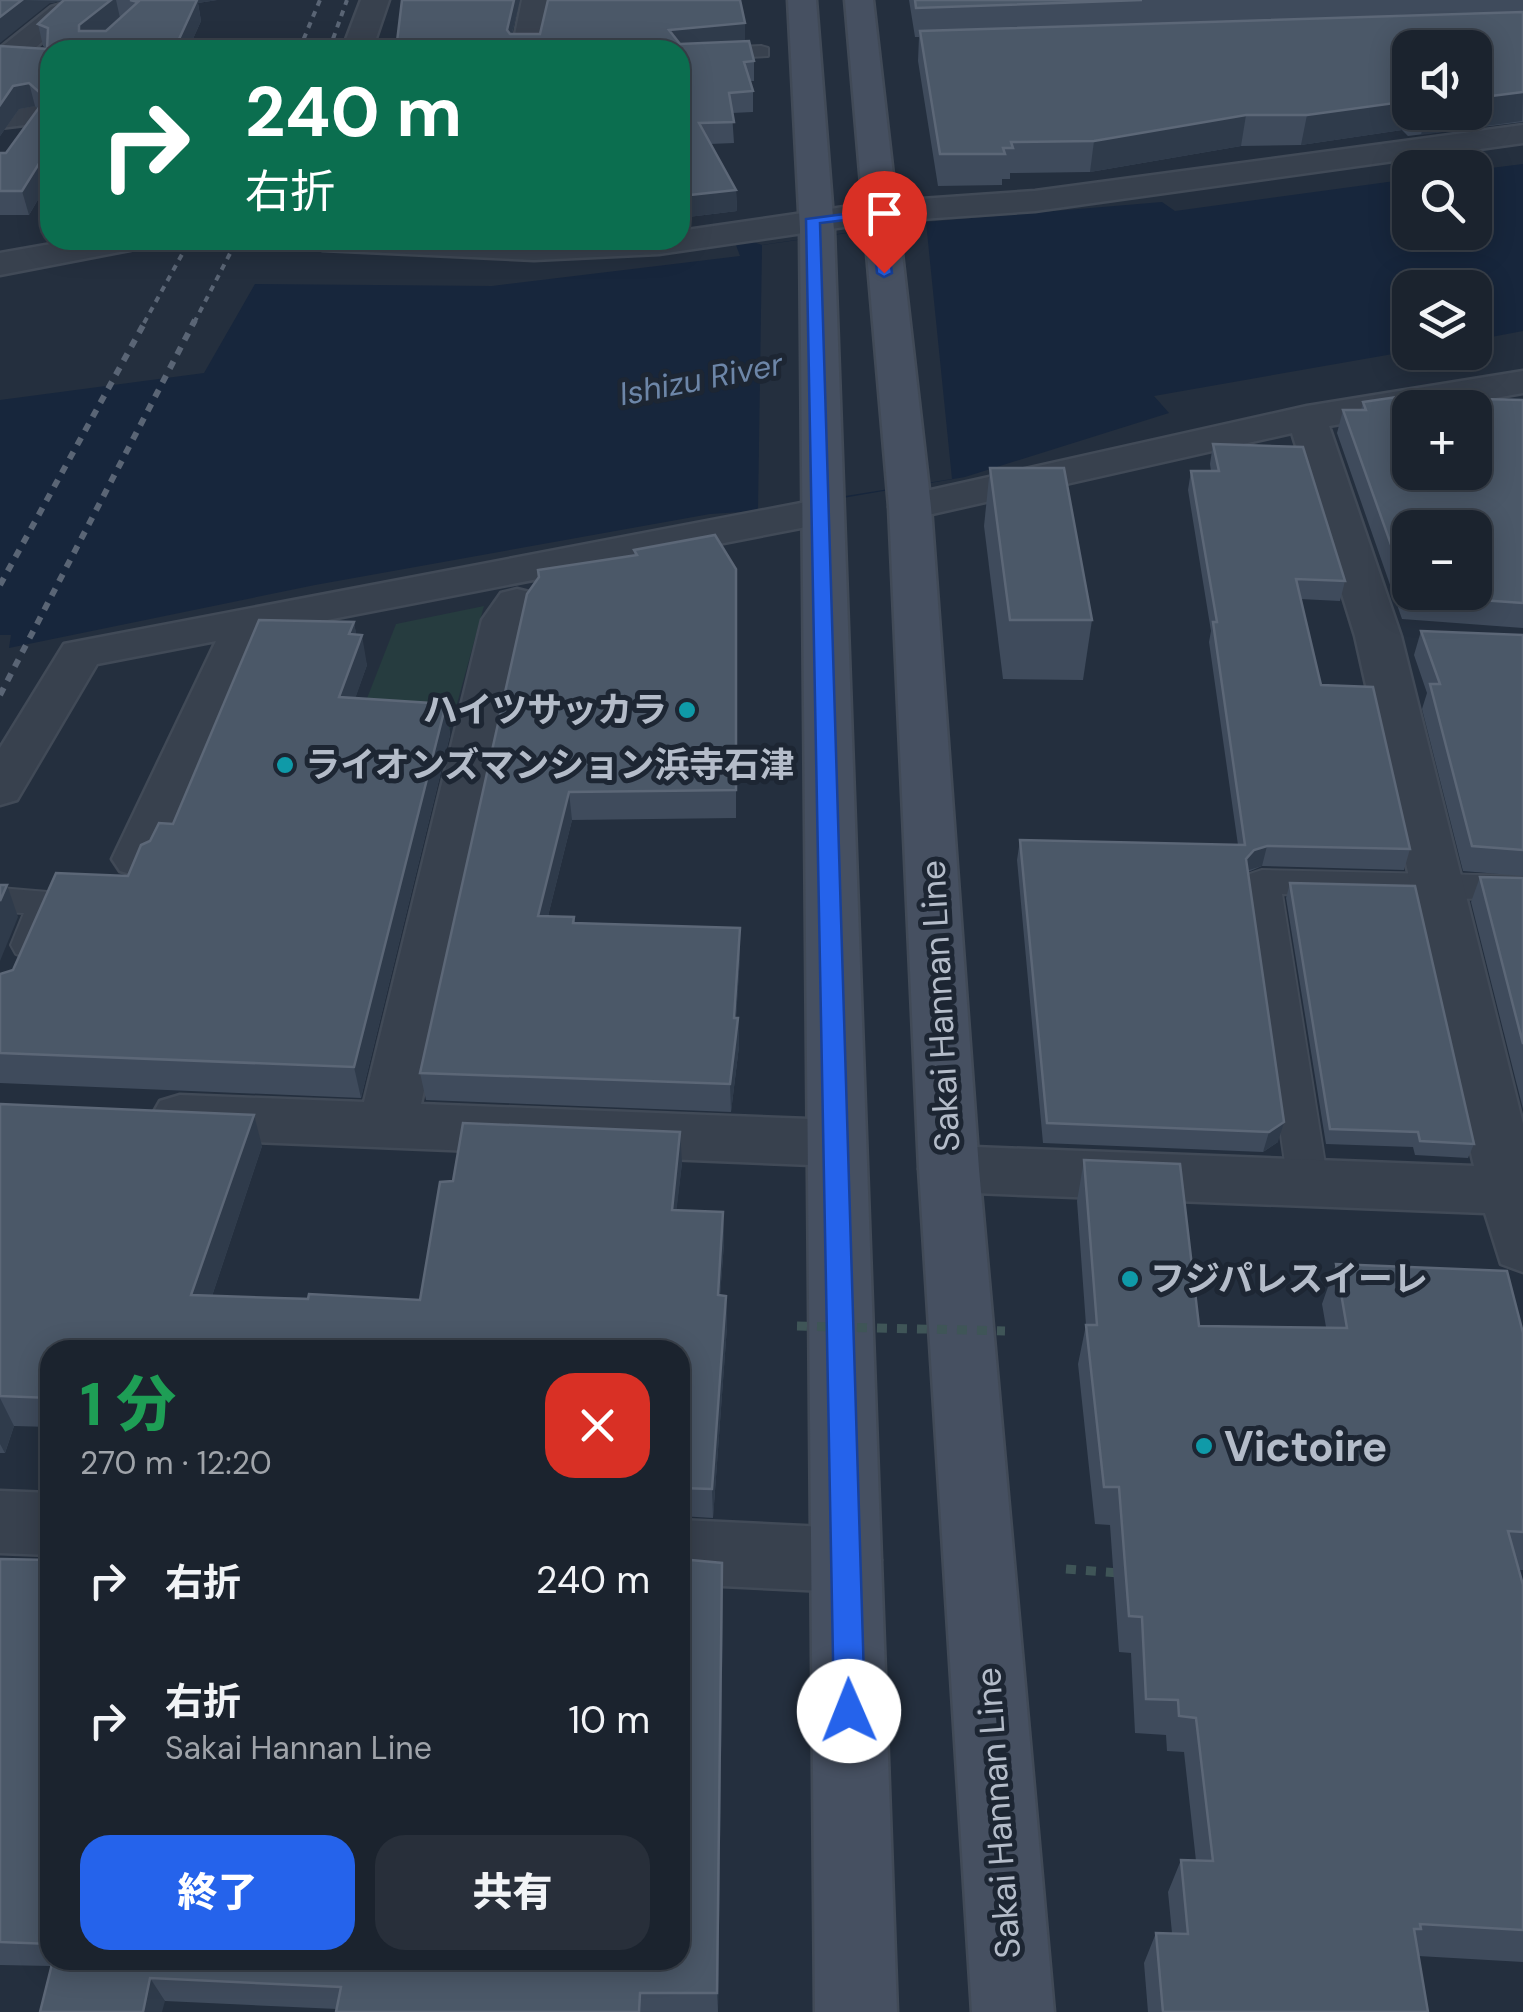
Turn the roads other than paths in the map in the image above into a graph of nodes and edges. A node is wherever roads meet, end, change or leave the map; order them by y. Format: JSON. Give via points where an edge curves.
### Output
{"nodes":[{"id":1,"x":375,"y":0,"type":"edge"},
{"id":2,"x":536,"y":0,"type":"edge"},
{"id":3,"x":802,"y":0,"type":"edge"},
{"id":4,"x":859,"y":0,"type":"edge"},
{"id":5,"x":61,"y":13,"type":"edge"},
{"id":6,"x":360,"y":40,"type":"edge"},
{"id":7,"x":529,"y":40,"type":"edge"},
{"id":8,"x":762,"y":52,"type":"dead end"},
{"id":9,"x":690,"y":54,"type":"edge"},
{"id":10,"x":4,"y":58,"type":"edge"},
{"id":11,"x":40,"y":59,"type":"edge"},
{"id":12,"x":40,"y":115,"type":"edge"},
{"id":13,"x":40,"y":116,"type":"edge"},
{"id":14,"x":0,"y":118,"type":"edge"},
{"id":15,"x":1523,"y":134,"type":"edge"},
{"id":16,"x":11,"y":150,"type":"edge"},
{"id":17,"x":878,"y":218,"type":"junction"},
{"id":18,"x":815,"y":225,"type":"junction"},
{"id":19,"x":40,"y":227,"type":"edge"},
{"id":20,"x":0,"y":233,"type":"edge"},
{"id":21,"x":690,"y":240,"type":"edge"},
{"id":22,"x":69,"y":250,"type":"edge"},
{"id":23,"x":0,"y":264,"type":"edge"},
{"id":24,"x":1523,"y":382,"type":"edge"},
{"id":25,"x":1307,"y":418,"type":"junction"},
{"id":26,"x":909,"y":498,"type":"junction"},
{"id":27,"x":822,"y":506,"type":"junction"},
{"id":28,"x":517,"y":602,"type":"dead end"},
{"id":29,"x":247,"y":623,"type":"junction"},
{"id":30,"x":0,"y":790,"type":"edge"},
{"id":31,"x":138,"y":859,"type":"edge"},
{"id":32,"x":1436,"y":885,"type":"junction"},
{"id":33,"x":1523,"y":888,"type":"edge"},
{"id":34,"x":0,"y":900,"type":"edge"},
{"id":35,"x":18,"y":971,"type":"edge"},
{"id":36,"x":136,"y":1115,"type":"edge"},
{"id":37,"x":387,"y":1126,"type":"junction"},
{"id":38,"x":836,"y":1143,"type":"junction"},
{"id":39,"x":949,"y":1170,"type":"junction"},
{"id":40,"x":1308,"y":1183,"type":"junction"},
{"id":41,"x":1515,"y":1191,"type":"edge"},
{"id":42,"x":1523,"y":1247,"type":"edge"},
{"id":43,"x":0,"y":1522,"type":"edge"},
{"id":44,"x":40,"y":1524,"type":"edge"},
{"id":45,"x":690,"y":1552,"type":"edge"},
{"id":46,"x":846,"y":1560,"type":"junction"},
{"id":47,"x":856,"y":2012,"type":"edge"},
{"id":48,"x":1012,"y":2012,"type":"edge"}],
"edges":[{"from":1,"to":6,"type":"street"},
{"from":2,"to":7,"type":"street"},
{"from":3,"to":18,"type":"main road"},
{"from":4,"to":17,"type":"main road","name":"Sakai Hannan Line"},
{"from":5,"to":10,"type":"street"},
{"from":8,"to":9,"type":"lane"},
{"from":10,"to":11,"type":"street"},
{"from":12,"to":14,"type":"street"},
{"from":13,"to":16,"type":"street"},
{"from":15,"to":17,"type":"street"},
{"from":17,"to":18,"type":"street"},
{"from":17,"to":26,"type":"main road","name":"Sakai Hannan Line"},
{"from":18,"to":21,"type":"street"},
{"from":18,"to":27,"type":"main road"},
{"from":19,"to":20,"type":"street"},
{"from":22,"to":23,"type":"street"},
{"from":24,"to":25,"type":"street"},
{"from":25,"to":26,"type":"street"},
{"from":25,"to":32,"type":"street","via":[[1396,637]]},
{"from":26,"to":39,"type":"main road","name":"Sakai Hannan Line"},
{"from":27,"to":29,"type":"street"},
{"from":27,"to":38,"type":"main road"},
{"from":28,"to":37,"type":"street","via":[[504,620]]},
{"from":29,"to":30,"type":"street","via":[[80,654]]},
{"from":29,"to":31,"type":"street"},
{"from":32,"to":33,"type":"lane"},
{"from":32,"to":40,"type":"lane","via":[[1262,882]]},
{"from":32,"to":41,"type":"street"},
{"from":34,"to":35,"type":"lane","via":[[46,902]]},
{"from":36,"to":37,"type":"street"},
{"from":37,"to":38,"type":"street"},
{"from":38,"to":46,"type":"main road"},
{"from":39,"to":40,"type":"street"},
{"from":39,"to":48,"type":"main road","name":"Sakai Hannan Line"},
{"from":40,"to":41,"type":"street"},
{"from":41,"to":42,"type":"street"},
{"from":43,"to":44,"type":"street"},
{"from":45,"to":46,"type":"street"},
{"from":46,"to":47,"type":"main road"}]}
